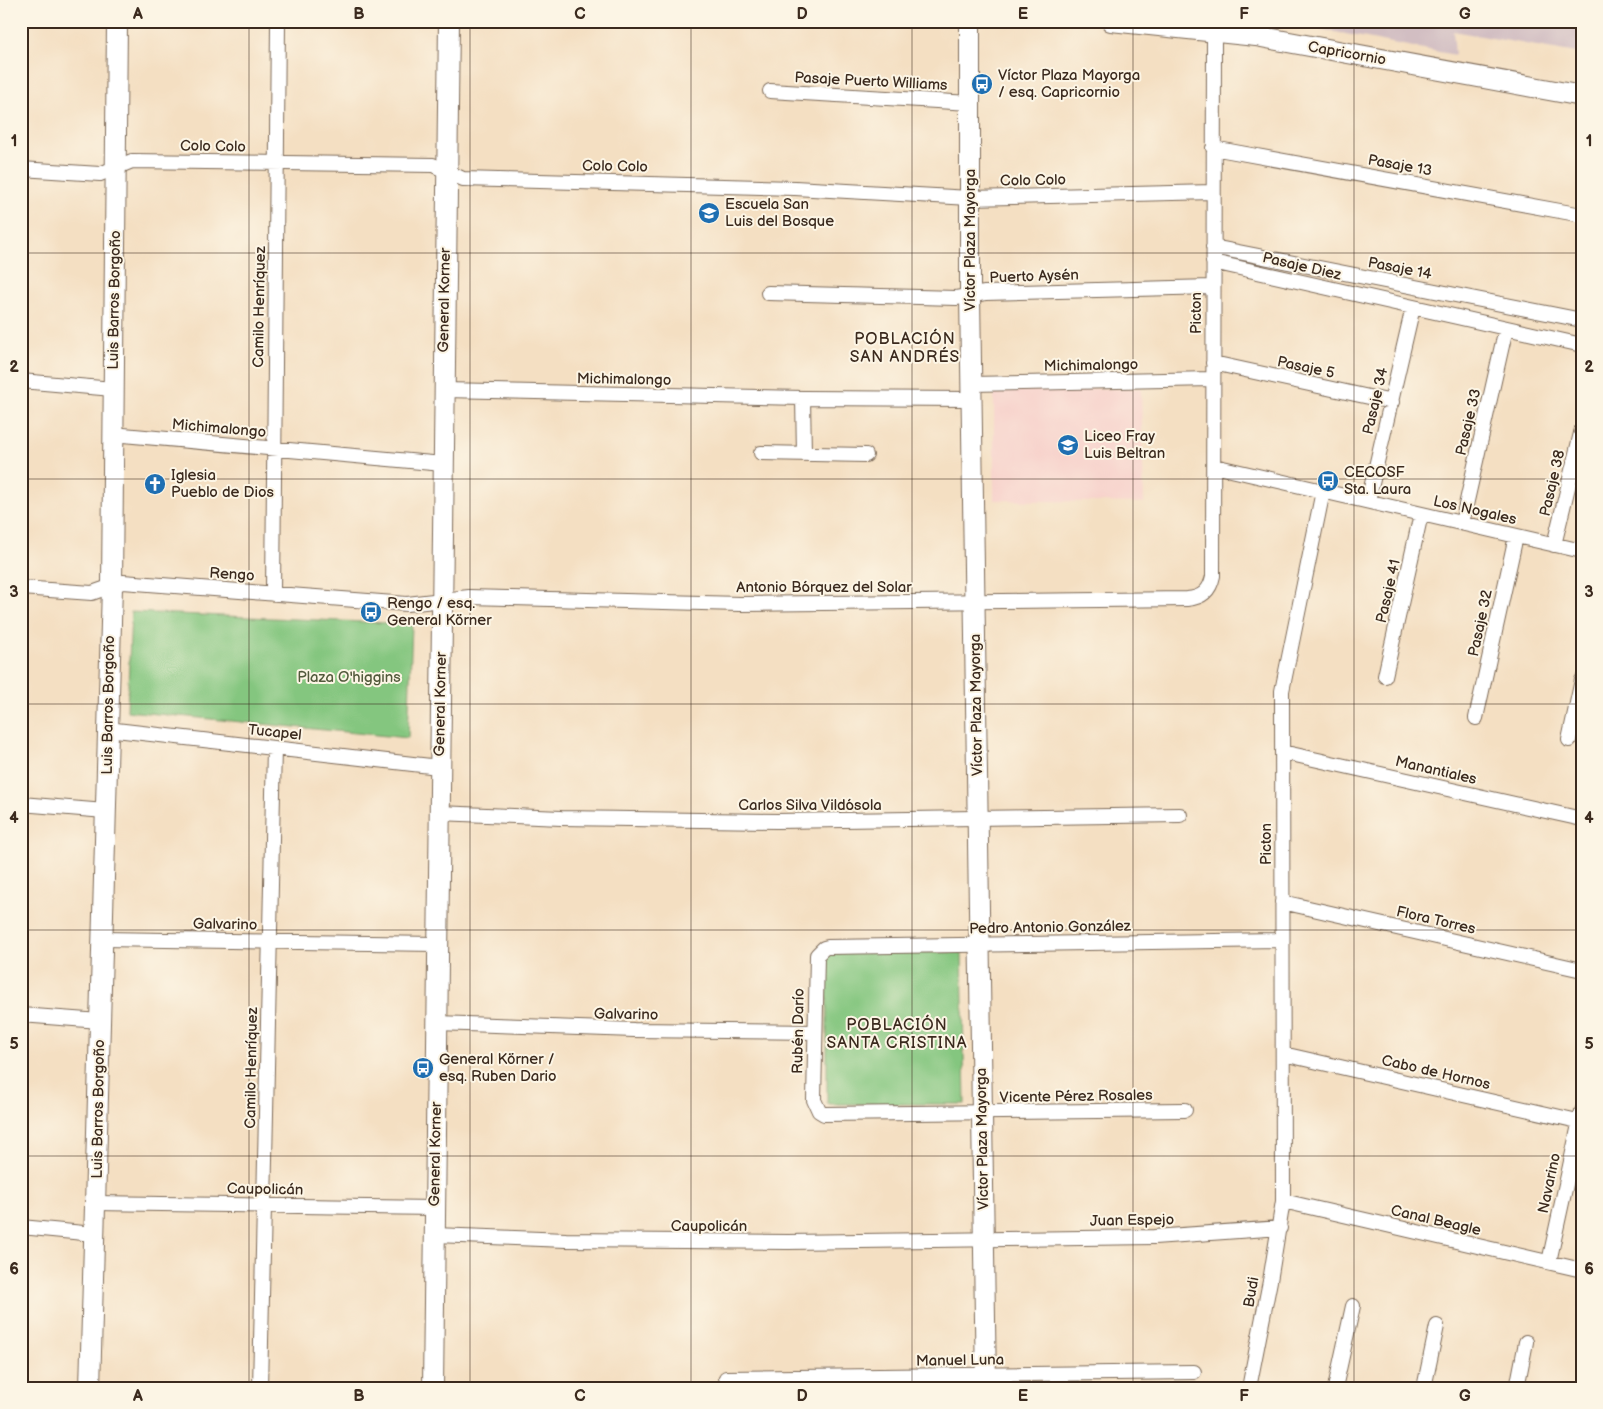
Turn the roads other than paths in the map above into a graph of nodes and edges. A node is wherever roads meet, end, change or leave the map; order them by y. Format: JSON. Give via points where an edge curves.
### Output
{"nodes":[{"id":1,"x":117,"y":21,"type":"edge"},
{"id":2,"x":278,"y":21,"type":"edge"},
{"id":3,"x":449,"y":21,"type":"edge"},
{"id":4,"x":970,"y":21,"type":"edge"},
{"id":5,"x":1111,"y":21,"type":"edge"},
{"id":6,"x":1214,"y":31,"type":"junction"},
{"id":7,"x":770,"y":91,"type":"dead end"},
{"id":8,"x":1582,"y":96,"type":"edge"},
{"id":9,"x":970,"y":103,"type":"junction"},
{"id":10,"x":1213,"y":148,"type":"junction"},
{"id":11,"x":277,"y":163,"type":"junction"},
{"id":12,"x":115,"y":168,"type":"junction"},
{"id":13,"x":21,"y":169,"type":"edge"},
{"id":14,"x":446,"y":170,"type":"junction"},
{"id":15,"x":1213,"y":192,"type":"junction"},
{"id":16,"x":970,"y":198,"type":"junction"},
{"id":17,"x":1582,"y":215,"type":"edge"},
{"id":18,"x":1213,"y":247,"type":"junction"},
{"id":19,"x":1213,"y":262,"type":"junction"},
{"id":20,"x":1212,"y":287,"type":"junction"},
{"id":21,"x":768,"y":293,"type":"dead end"},
{"id":22,"x":970,"y":295,"type":"junction"},
{"id":23,"x":1413,"y":307,"type":"junction"},
{"id":24,"x":1582,"y":320,"type":"edge"},
{"id":25,"x":1506,"y":328,"type":"junction"},
{"id":26,"x":1582,"y":345,"type":"edge"},
{"id":27,"x":1212,"y":363,"type":"junction"},
{"id":28,"x":1212,"y":378,"type":"junction"},
{"id":29,"x":21,"y":381,"type":"edge"},
{"id":30,"x":113,"y":388,"type":"junction"},
{"id":31,"x":443,"y":390,"type":"junction"},
{"id":32,"x":971,"y":391,"type":"junction"},
{"id":33,"x":804,"y":398,"type":"junction"},
{"id":34,"x":1392,"y":402,"type":"junction"},
{"id":35,"x":1582,"y":429,"type":"edge"},
{"id":36,"x":112,"y":434,"type":"junction"},
{"id":37,"x":274,"y":449,"type":"junction"},
{"id":38,"x":761,"y":453,"type":"dead end"},
{"id":39,"x":804,"y":454,"type":"junction"},
{"id":40,"x":866,"y":455,"type":"dead end"},
{"id":41,"x":443,"y":464,"type":"junction"},
{"id":42,"x":1214,"y":466,"type":"junction"},
{"id":43,"x":1323,"y":491,"type":"junction"},
{"id":44,"x":1368,"y":502,"type":"junction"},
{"id":45,"x":1422,"y":514,"type":"junction"},
{"id":46,"x":1462,"y":523,"type":"junction"},
{"id":47,"x":1516,"y":536,"type":"junction"},
{"id":48,"x":1554,"y":545,"type":"junction"},
{"id":49,"x":1582,"y":551,"type":"edge"},
{"id":50,"x":112,"y":586,"type":"junction"},
{"id":51,"x":21,"y":588,"type":"edge"},
{"id":52,"x":1205,"y":593,"type":"joint"},
{"id":53,"x":273,"y":594,"type":"junction"},
{"id":54,"x":442,"y":600,"type":"junction"},
{"id":55,"x":975,"y":603,"type":"junction"},
{"id":56,"x":1385,"y":676,"type":"dead end"},
{"id":57,"x":1582,"y":680,"type":"edge"},
{"id":58,"x":1476,"y":718,"type":"dead end"},
{"id":59,"x":107,"y":729,"type":"junction"},
{"id":60,"x":1569,"y":740,"type":"dead end"},
{"id":61,"x":274,"y":748,"type":"junction"},
{"id":62,"x":1282,"y":752,"type":"junction"},
{"id":63,"x":440,"y":767,"type":"junction"},
{"id":64,"x":21,"y":804,"type":"edge"},
{"id":65,"x":105,"y":811,"type":"junction"},
{"id":66,"x":439,"y":813,"type":"junction"},
{"id":67,"x":1180,"y":815,"type":"dead end"},
{"id":68,"x":977,"y":818,"type":"junction"},
{"id":69,"x":1582,"y":819,"type":"edge"},
{"id":70,"x":1282,"y":902,"type":"junction"},
{"id":71,"x":102,"y":939,"type":"junction"},
{"id":72,"x":1282,"y":940,"type":"junction"},
{"id":73,"x":270,"y":941,"type":"junction"},
{"id":74,"x":437,"y":944,"type":"junction"},
{"id":75,"x":979,"y":944,"type":"junction"},
{"id":76,"x":819,"y":952,"type":"joint"},
{"id":77,"x":1582,"y":970,"type":"edge"},
{"id":78,"x":21,"y":1015,"type":"edge"},
{"id":79,"x":100,"y":1021,"type":"junction"},
{"id":80,"x":436,"y":1023,"type":"junction"},
{"id":81,"x":814,"y":1032,"type":"junction"},
{"id":82,"x":1283,"y":1054,"type":"junction"},
{"id":83,"x":1185,"y":1110,"type":"dead end"},
{"id":84,"x":819,"y":1111,"type":"joint"},
{"id":85,"x":981,"y":1114,"type":"junction"},
{"id":86,"x":1581,"y":1118,"type":"edge"},
{"id":87,"x":1283,"y":1201,"type":"junction"},
{"id":88,"x":95,"y":1203,"type":"junction"},
{"id":89,"x":264,"y":1206,"type":"junction"},
{"id":90,"x":435,"y":1208,"type":"junction"},
{"id":91,"x":21,"y":1227,"type":"edge"},
{"id":92,"x":1280,"y":1228,"type":"junction"},
{"id":93,"x":94,"y":1234,"type":"junction"},
{"id":94,"x":434,"y":1235,"type":"junction"},
{"id":95,"x":984,"y":1238,"type":"junction"},
{"id":96,"x":1549,"y":1262,"type":"junction"},
{"id":97,"x":1582,"y":1270,"type":"edge"},
{"id":98,"x":1353,"y":1306,"type":"dead end"},
{"id":99,"x":1437,"y":1326,"type":"dead end"},
{"id":100,"x":1526,"y":1342,"type":"dead end"},
{"id":101,"x":1194,"y":1372,"type":"dead end"},
{"id":102,"x":726,"y":1378,"type":"dead end"},
{"id":103,"x":986,"y":1382,"type":"edge"},
{"id":104,"x":90,"y":1388,"type":"edge"},
{"id":105,"x":260,"y":1388,"type":"edge"},
{"id":106,"x":433,"y":1388,"type":"edge"},
{"id":107,"x":1249,"y":1388,"type":"edge"},
{"id":108,"x":1335,"y":1388,"type":"edge"},
{"id":109,"x":1424,"y":1388,"type":"edge"},
{"id":110,"x":1517,"y":1388,"type":"edge"}],
"edges":[{"from":1,"to":12,"type":"street","name":"Luis Barros Borgoño"},
{"from":2,"to":11,"type":"street","name":"Camilo Henríquez"},
{"from":3,"to":14,"type":"street","name":"General Korner"},
{"from":4,"to":9,"type":"street","name":"Víctor Plaza Mayorga"},
{"from":5,"to":6,"type":"street","name":"Capricornio"},
{"from":6,"to":8,"type":"street","name":"Capricornio"},
{"from":6,"to":10,"type":"street","name":"Picton"},
{"from":7,"to":9,"type":"street","name":"Pasaje Puerto Williams"},
{"from":9,"to":16,"type":"street","name":"Víctor Plaza Mayorga"},
{"from":10,"to":15,"type":"street","name":"Picton"},
{"from":10,"to":17,"type":"street","name":"Pasaje 13"},
{"from":11,"to":12,"type":"street","name":"Colo Colo","via":[[132,161]]},
{"from":11,"to":14,"type":"street","name":"Colo Colo","via":[[433,165]]},
{"from":11,"to":37,"type":"street","name":"Camilo Henríquez"},
{"from":12,"to":13,"type":"street","name":"Colo Colo","via":[[100,174]]},
{"from":12,"to":30,"type":"street","name":"Luis Barros Borgoño"},
{"from":14,"to":16,"type":"street","name":"Colo Colo","via":[[464,179],[796,188]]},
{"from":14,"to":31,"type":"street","name":"General Korner"},
{"from":15,"to":16,"type":"street","name":"Colo Colo"},
{"from":15,"to":18,"type":"street","name":"Picton"},
{"from":16,"to":22,"type":"street","name":"Víctor Plaza Mayorga"},
{"from":18,"to":19,"type":"street","name":"Picton"},
{"from":18,"to":24,"type":"street","name":"Pasaje 14"},
{"from":19,"to":20,"type":"street","name":"Picton"},
{"from":19,"to":23,"type":"street","name":"Pasaje Diez"},
{"from":20,"to":22,"type":"street","name":"Puerto Aysén"},
{"from":20,"to":27,"type":"street","name":"Picton"},
{"from":21,"to":22,"type":"street","name":"Puerto Aysén","via":[[956,298]]},
{"from":22,"to":32,"type":"street","name":"Víctor Plaza Mayorga"},
{"from":23,"to":25,"type":"street"},
{"from":23,"to":34,"type":"street","name":"Pasaje 34"},
{"from":25,"to":26,"type":"street"},
{"from":25,"to":46,"type":"street","name":"Pasaje 33"},
{"from":27,"to":28,"type":"street","name":"Picton"},
{"from":27,"to":34,"type":"street","name":"Pasaje 5"},
{"from":28,"to":32,"type":"street","name":"Michimalongo"},
{"from":28,"to":42,"type":"street","name":"Picton"},
{"from":29,"to":30,"type":"street"},
{"from":30,"to":36,"type":"street","name":"Luis Barros Borgoño"},
{"from":31,"to":33,"type":"street","name":"Michimalongo"},
{"from":31,"to":41,"type":"street","name":"General Korner"},
{"from":32,"to":33,"type":"street","name":"Michimalongo"},
{"from":32,"to":55,"type":"street","name":"Víctor Plaza Mayorga"},
{"from":33,"to":39,"type":"street"},
{"from":34,"to":44,"type":"street","name":"Pasaje 34"},
{"from":35,"to":48,"type":"street","name":"Pasaje 38"},
{"from":36,"to":37,"type":"street","name":"Michimalongo"},
{"from":36,"to":50,"type":"street","name":"Luis Barros Borgoño"},
{"from":37,"to":41,"type":"street","name":"Michimalongo"},
{"from":37,"to":53,"type":"street","name":"Camilo Henríquez"},
{"from":38,"to":39,"type":"street"},
{"from":39,"to":40,"type":"street"},
{"from":41,"to":54,"type":"street","name":"General Korner"},
{"from":42,"to":43,"type":"street","name":"Los Nogales"},
{"from":42,"to":52,"type":"street","name":"Picton","via":[[1212,576]]},
{"from":43,"to":44,"type":"street","name":"Los Nogales"},
{"from":43,"to":62,"type":"street","name":"Picton","via":[[1283,680]]},
{"from":44,"to":45,"type":"street","name":"Los Nogales"},
{"from":45,"to":46,"type":"street","name":"Los Nogales"},
{"from":45,"to":56,"type":"street","name":"Pasaje 41"},
{"from":46,"to":47,"type":"street","name":"Los Nogales"},
{"from":47,"to":48,"type":"street","name":"Los Nogales"},
{"from":47,"to":58,"type":"street","name":"Pasaje 32"},
{"from":48,"to":49,"type":"street","name":"Los Nogales"},
{"from":50,"to":51,"type":"street","name":"Rengo","via":[[92,593]]},
{"from":50,"to":53,"type":"street","name":"Rengo","via":[[124,582]]},
{"from":50,"to":59,"type":"street","name":"Luis Barros Borgoño"},
{"from":52,"to":55,"type":"street","name":"Antonio Bórquez del Solar","via":[[1194,599]]},
{"from":53,"to":54,"type":"street","name":"Rengo","via":[[407,604]]},
{"from":54,"to":55,"type":"street","name":"Antonio Bórquez del Solar","via":[[469,597],[740,604]]},
{"from":54,"to":63,"type":"street","name":"General Korner"},
{"from":55,"to":68,"type":"street","name":"Víctor Plaza Mayorga"},
{"from":57,"to":60,"type":"street"},
{"from":59,"to":61,"type":"street","name":"Tucapel"},
{"from":59,"to":65,"type":"street","name":"Luis Barros Borgoño"},
{"from":61,"to":63,"type":"street","name":"Tucapel"},
{"from":61,"to":73,"type":"street","name":"Camilo Henríquez"},
{"from":62,"to":69,"type":"street","name":"Manantiales"},
{"from":62,"to":70,"type":"street","name":"Picton"},
{"from":63,"to":66,"type":"street","name":"General Korner"},
{"from":64,"to":65,"type":"street"},
{"from":65,"to":71,"type":"street","name":"Luis Barros Borgoño"},
{"from":66,"to":68,"type":"street","name":"Carlos Silva Vildósola","via":[[683,821]]},
{"from":66,"to":74,"type":"street","name":"General Korner"},
{"from":67,"to":68,"type":"street","name":"Carlos Silva Vildósola"},
{"from":68,"to":75,"type":"street","name":"Víctor Plaza Mayorga"},
{"from":70,"to":72,"type":"street","name":"Picton"},
{"from":70,"to":77,"type":"street","name":"Flora Torres"},
{"from":71,"to":73,"type":"street","name":"Galvarino"},
{"from":71,"to":79,"type":"street","name":"Luis Barros Borgoño"},
{"from":72,"to":75,"type":"street","name":"Pedro Antonio González"},
{"from":72,"to":82,"type":"street","name":"Picton"},
{"from":73,"to":74,"type":"street","name":"Galvarino"},
{"from":73,"to":89,"type":"street","name":"Camilo Henríquez"},
{"from":74,"to":80,"type":"street","name":"General Korner"},
{"from":75,"to":76,"type":"street","name":"Pedro Antonio González","via":[[828,947]]},
{"from":75,"to":85,"type":"street","name":"Víctor Plaza Mayorga"},
{"from":76,"to":81,"type":"street","name":"Rubén Darío","via":[[815,960]]},
{"from":78,"to":79,"type":"street"},
{"from":79,"to":88,"type":"street","name":"Luis Barros Borgoño"},
{"from":80,"to":81,"type":"street","name":"Galvarino","via":[[644,1031]]},
{"from":80,"to":90,"type":"street","name":"General Korner"},
{"from":81,"to":84,"type":"street","name":"Rubén Darío","via":[[814,1100]]},
{"from":82,"to":86,"type":"street","name":"Cabo de Hornos"},
{"from":82,"to":87,"type":"street","name":"Picton"},
{"from":83,"to":85,"type":"street","name":"Vicente Pérez Rosales"},
{"from":84,"to":85,"type":"street","name":"Vicente Pérez Rosales","via":[[830,1116]]},
{"from":85,"to":95,"type":"street","name":"Víctor Plaza Mayorga"},
{"from":86,"to":96,"type":"street","name":"Navarino"},
{"from":87,"to":92,"type":"street","name":"Budi"},
{"from":87,"to":96,"type":"street","name":"Canal Beagle"},
{"from":88,"to":89,"type":"street","name":"Caupolicán"},
{"from":88,"to":93,"type":"street","name":"Luis Barros Borgoño"},
{"from":89,"to":90,"type":"street","name":"Caupolicán"},
{"from":89,"to":105,"type":"street","name":"Camilo Henríquez"},
{"from":90,"to":94,"type":"street","name":"General Korner"},
{"from":91,"to":93,"type":"street"},
{"from":92,"to":95,"type":"street","name":"Juan Espejo","via":[[1179,1236]]},
{"from":92,"to":107,"type":"street","name":"Budi"},
{"from":93,"to":104,"type":"street","name":"Luis Barros Borgoño"},
{"from":94,"to":95,"type":"street","name":"Caupolicán","via":[[697,1242]]},
{"from":94,"to":106,"type":"street","name":"General Korner"},
{"from":95,"to":103,"type":"street","name":"Víctor Plaza Mayorga"},
{"from":96,"to":97,"type":"street","name":"Canal Beagle"},
{"from":98,"to":108,"type":"street"},
{"from":99,"to":109,"type":"street"},
{"from":100,"to":110,"type":"street"},
{"from":101,"to":103,"type":"street","name":"Manuel Luna"},
{"from":102,"to":103,"type":"street","name":"Manuel Luna"}]}
